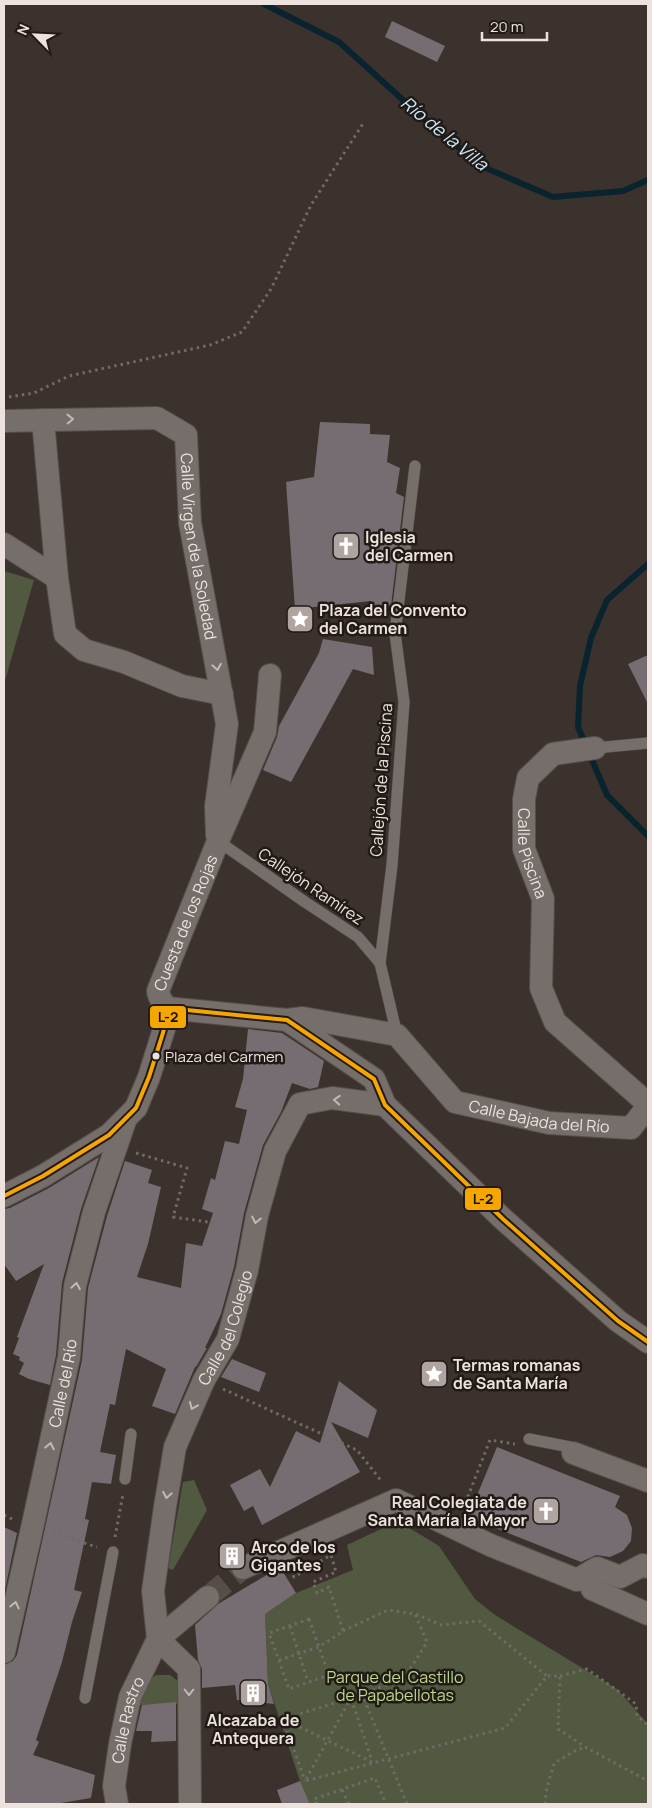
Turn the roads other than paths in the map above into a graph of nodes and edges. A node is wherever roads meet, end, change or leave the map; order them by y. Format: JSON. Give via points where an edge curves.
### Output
{"nodes":[{"id":1,"x":43,"y":420,"type":"junction"},
{"id":2,"x":4,"y":421,"type":"edge"},
{"id":3,"x":415,"y":466,"type":"dead end"},
{"id":4,"x":4,"y":544,"type":"edge"},
{"id":5,"x":56,"y":578,"type":"junction"},
{"id":6,"x":270,"y":675,"type":"dead end"},
{"id":7,"x":222,"y":694,"type":"junction"},
{"id":8,"x":648,"y":743,"type":"edge"},
{"id":9,"x":595,"y":748,"type":"joint"},
{"id":10,"x":218,"y":841,"type":"junction"},
{"id":11,"x":380,"y":963,"type":"junction"},
{"id":12,"x":167,"y":1008,"type":"junction"},
{"id":13,"x":287,"y":1020,"type":"junction"},
{"id":14,"x":397,"y":1035,"type":"junction"},
{"id":15,"x":385,"y":1105,"type":"junction"},
{"id":16,"x":646,"y":1113,"type":"edge"},
{"id":17,"x":126,"y":1118,"type":"junction"},
{"id":18,"x":4,"y":1196,"type":"edge"},
{"id":19,"x":648,"y":1342,"type":"edge"},
{"id":20,"x":131,"y":1434,"type":"dead end"},
{"id":21,"x":529,"y":1439,"type":"dead end"},
{"id":22,"x":573,"y":1453,"type":"joint"},
{"id":23,"x":125,"y":1479,"type":"road end"},
{"id":24,"x":648,"y":1481,"type":"edge"},
{"id":25,"x":113,"y":1552,"type":"road end"},
{"id":26,"x":648,"y":1567,"type":"edge"},
{"id":27,"x":243,"y":1568,"type":"tunnel mouth"},
{"id":28,"x":592,"y":1589,"type":"dead end"},
{"id":29,"x":208,"y":1597,"type":"tunnel mouth"},
{"id":30,"x":648,"y":1614,"type":"edge"},
{"id":31,"x":158,"y":1639,"type":"junction"},
{"id":32,"x":4,"y":1652,"type":"edge"},
{"id":33,"x":85,"y":1698,"type":"dead end"},
{"id":34,"x":117,"y":1804,"type":"edge"},
{"id":35,"x":190,"y":1804,"type":"edge"}],
"edges":[{"from":1,"to":2,"type":"street","name":"Calle Virgen de la Soledad"},
{"from":1,"to":5,"type":"street"},
{"from":1,"to":7,"type":"street","name":"Calle Virgen de la Soledad","one_way":true,"via":[[157,418],[186,435],[190,523]]},
{"from":3,"to":11,"type":"lane","name":"Callejón de la Piscina","via":[[395,633],[404,702],[392,865]]},
{"from":4,"to":5,"type":"street"},
{"from":5,"to":7,"type":"street","via":[[65,634],[84,650],[124,662],[182,686]]},
{"from":6,"to":10,"type":"street","via":[[265,732]]},
{"from":7,"to":10,"type":"street","name":"Calle Virgen de la Soledad","via":[[228,724],[216,806]]},
{"from":8,"to":9,"type":"lane","name":"Calle Piscina"},
{"from":9,"to":16,"type":"street","name":"Calle Piscina","via":[[553,754],[528,778],[524,800],[524,849],[542,900],[541,988],[554,1022]]},
{"from":10,"to":11,"type":"lane","name":"Callejón Ramírez","via":[[358,937]]},
{"from":10,"to":12,"type":"street","name":"Cuesta de los Rojas","via":[[158,990]]},
{"from":11,"to":14,"type":"lane","name":"Callejón de la Piscina"},
{"from":12,"to":13,"type":"street"},
{"from":12,"to":17,"type":"street","name":"Cuesta de los Rojas","via":[[166,1024],[149,1077],[136,1108]]},
{"from":13,"to":14,"type":"street","via":[[303,1018]]},
{"from":13,"to":15,"type":"street","via":[[374,1079]]},
{"from":14,"to":16,"type":"street","name":"Calle Bajada del Río","via":[[455,1102],[550,1123],[631,1128]]},
{"from":15,"to":19,"type":"street","via":[[510,1225],[618,1322]]},
{"from":15,"to":31,"type":"street","name":"Calle del Colegio","one_way":true,"via":[[332,1098],[300,1104],[275,1151],[228,1339],[204,1380],[175,1447],[153,1591]]},
{"from":17,"to":18,"type":"street","name":"Cuesta de los Rojas","via":[[109,1135]]},
{"from":32,"to":17,"type":"street","name":"Calle del Río","one_way":true,"via":[[69,1357],[75,1286],[94,1212]]},
{"from":20,"to":23,"type":"lane"},
{"from":21,"to":22,"type":"lane","via":[[570,1447]]},
{"from":22,"to":24,"type":"street"},
{"from":25,"to":33,"type":"lane"},
{"from":26,"to":27,"type":"street","via":[[643,1565],[620,1577],[596,1568],[577,1580],[490,1545],[396,1500]]},
{"from":28,"to":30,"type":"street"},
{"from":29,"to":31,"type":"street"},
{"from":31,"to":34,"type":"street","name":"Calle Rastro","via":[[130,1697],[114,1786]]},
{"from":31,"to":35,"type":"street","one_way":true,"via":[[189,1669]]}]}
